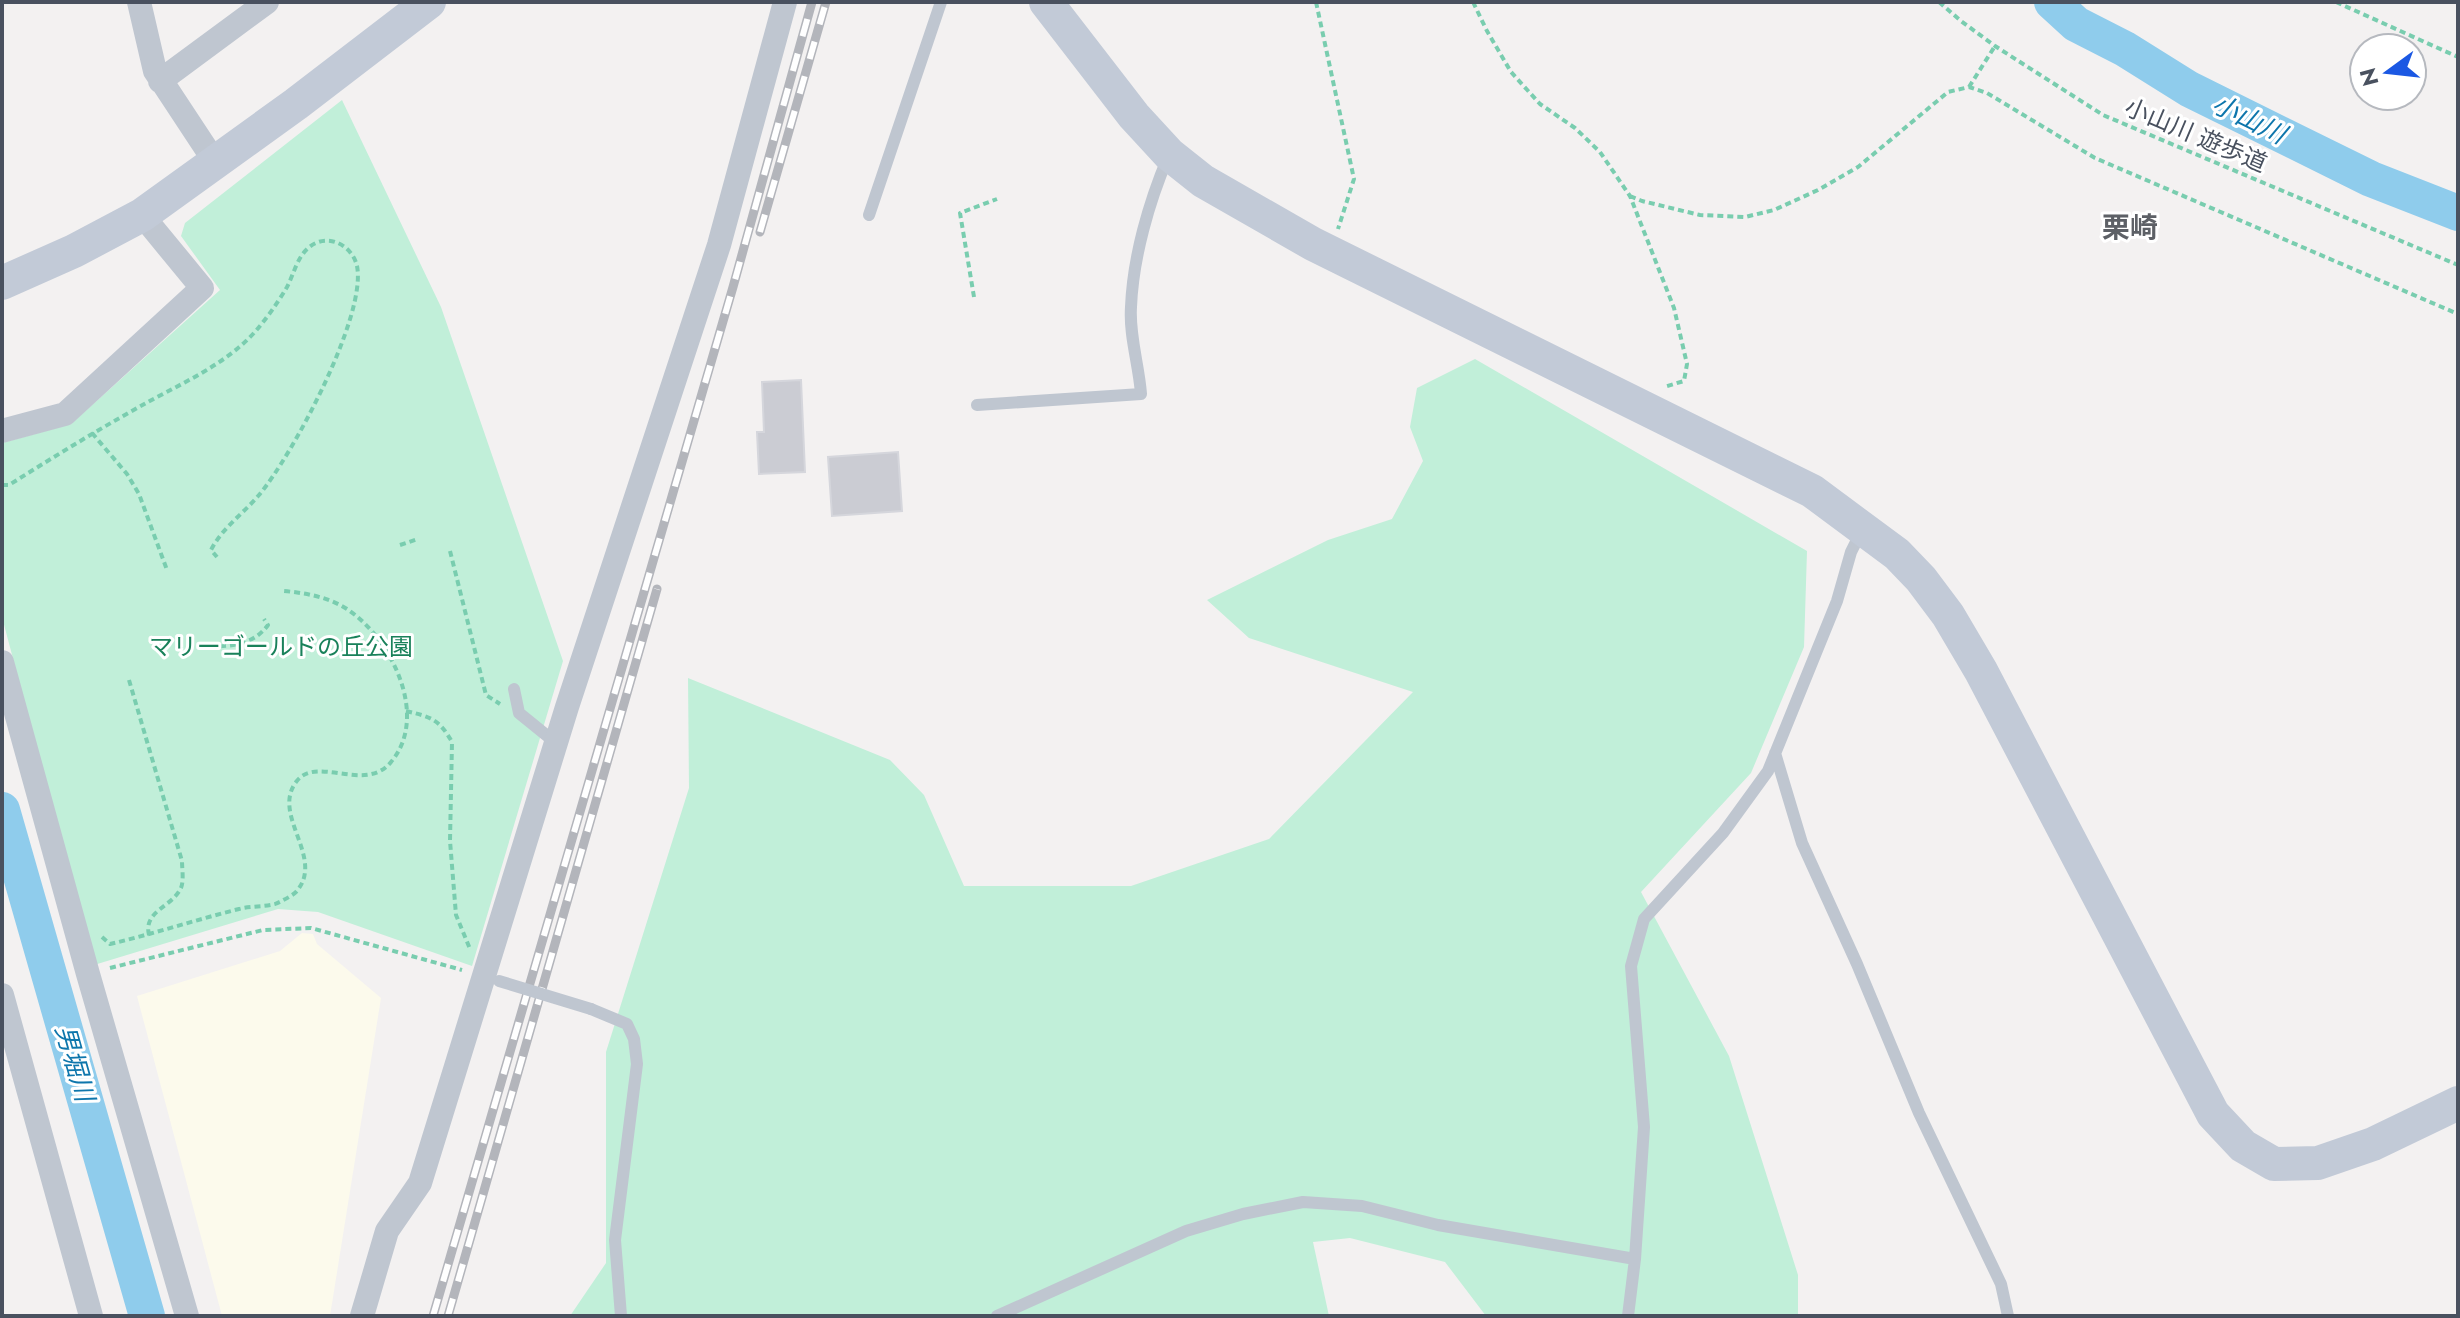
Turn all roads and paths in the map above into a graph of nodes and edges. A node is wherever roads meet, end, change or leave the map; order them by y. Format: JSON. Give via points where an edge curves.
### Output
{"nodes":[{"id":1,"x":139,"y":2,"type":"edge"},
{"id":2,"x":429,"y":2,"type":"edge"},
{"id":3,"x":785,"y":2,"type":"edge"},
{"id":4,"x":941,"y":2,"type":"edge"},
{"id":5,"x":1046,"y":2,"type":"edge"},
{"id":6,"x":1316,"y":2,"type":"edge"},
{"id":7,"x":1473,"y":2,"type":"edge"},
{"id":8,"x":1939,"y":2,"type":"edge"},
{"id":9,"x":2336,"y":2,"type":"edge"},
{"id":10,"x":263,"y":3,"type":"edge"},
{"id":11,"x":1995,"y":46,"type":"junction"},
{"id":12,"x":2458,"y":57,"type":"edge"},
{"id":13,"x":160,"y":81,"type":"junction"},
{"id":14,"x":1969,"y":87,"type":"junction"},
{"id":15,"x":1169,"y":154,"type":"junction"},
{"id":16,"x":215,"y":162,"type":"junction"},
{"id":17,"x":1630,"y":196,"type":"junction"},
{"id":18,"x":997,"y":199,"type":"dead end"},
{"id":19,"x":142,"y":215,"type":"junction"},
{"id":20,"x":869,"y":215,"type":"dead end"},
{"id":21,"x":1330,"y":252,"type":"junction"},
{"id":22,"x":2458,"y":265,"type":"edge"},
{"id":23,"x":2,"y":283,"type":"edge"},
{"id":24,"x":974,"y":297,"type":"dead end"},
{"id":25,"x":2458,"y":314,"type":"edge"},
{"id":26,"x":1631,"y":400,"type":"junction"},
{"id":27,"x":977,"y":405,"type":"dead end"},
{"id":28,"x":2,"y":431,"type":"edge"},
{"id":29,"x":92,"y":433,"type":"junction"},
{"id":30,"x":2,"y":485,"type":"edge"},
{"id":31,"x":1863,"y":528,"type":"junction"},
{"id":32,"x":418,"y":539,"type":"dead end"},
{"id":33,"x":400,"y":545,"type":"dead end"},
{"id":34,"x":450,"y":551,"type":"dead end"},
{"id":35,"x":217,"y":557,"type":"dead end"},
{"id":36,"x":167,"y":570,"type":"dead end"},
{"id":37,"x":284,"y":591,"type":"dead end"},
{"id":38,"x":264,"y":619,"type":"dead end"},
{"id":39,"x":210,"y":646,"type":"dead end"},
{"id":40,"x":2,"y":662,"type":"edge"},
{"id":41,"x":129,"y":680,"type":"dead end"},
{"id":42,"x":514,"y":689,"type":"dead end"},
{"id":43,"x":502,"y":705,"type":"dead end"},
{"id":44,"x":406,"y":711,"type":"junction"},
{"id":45,"x":8,"y":726,"type":"edge"},
{"id":46,"x":556,"y":743,"type":"junction"},
{"id":47,"x":1775,"y":753,"type":"junction"},
{"id":48,"x":100,"y":927,"type":"dead end"},
{"id":49,"x":149,"y":935,"type":"junction"},
{"id":50,"x":88,"y":974,"type":"junction"},
{"id":51,"x":489,"y":974,"type":"junction"},
{"id":52,"x":2,"y":995,"type":"edge"},
{"id":53,"x":2458,"y":1103,"type":"edge"},
{"id":54,"x":1635,"y":1259,"type":"junction"},
{"id":55,"x":91,"y":1316,"type":"edge"},
{"id":56,"x":187,"y":1316,"type":"edge"},
{"id":57,"x":362,"y":1316,"type":"edge"},
{"id":58,"x":621,"y":1316,"type":"edge"},
{"id":59,"x":997,"y":1316,"type":"edge"},
{"id":60,"x":1628,"y":1316,"type":"edge"},
{"id":61,"x":2008,"y":1316,"type":"edge"}],
"edges":[{"from":1,"to":13,"type":"street"},
{"from":2,"to":16,"type":"street"},
{"from":3,"to":46,"type":"street","via":[[719,245]]},
{"from":4,"to":20,"type":"lane"},
{"from":5,"to":15,"type":"street"},
{"from":6,"to":21,"type":"path","via":[[1354,179]]},
{"from":7,"to":17,"type":"path","via":[[1511,72],[1540,104],[1600,152]]},
{"from":8,"to":11,"type":"path","name":"小山川 遊歩道"},
{"from":9,"to":12,"type":"path"},
{"from":10,"to":13,"type":"street"},
{"from":11,"to":14,"type":"path"},
{"from":11,"to":22,"type":"path","name":"小山川 遊歩道","via":[[2103,115]]},
{"from":13,"to":16,"type":"street"},
{"from":14,"to":17,"type":"path","via":[[1948,92],[1858,167],[1774,210],[1745,217],[1700,215]]},
{"from":14,"to":25,"type":"path","via":[[2095,158]]},
{"from":15,"to":21,"type":"street","via":[[1203,181]]},
{"from":15,"to":27,"type":"lane","via":[[1135,269],[1130,309],[1141,394]]},
{"from":16,"to":19,"type":"street"},
{"from":17,"to":26,"type":"path","via":[[1674,308],[1687,364],[1684,381],[1643,390]]},
{"from":18,"to":24,"type":"path","via":[[960,213]]},
{"from":19,"to":23,"type":"street"},
{"from":19,"to":28,"type":"street","via":[[202,288],[65,414]]},
{"from":21,"to":26,"type":"street"},
{"from":26,"to":31,"type":"street","via":[[1812,491]]},
{"from":29,"to":30,"type":"path"},
{"from":29,"to":35,"type":"path","via":[[215,364],[247,340],[286,288],[303,252],[315,243],[327,240],[348,248],[359,277],[341,350],[278,467],[218,535],[211,550]]},
{"from":29,"to":36,"type":"path","via":[[139,494]]},
{"from":31,"to":47,"type":"lane"},
{"from":31,"to":53,"type":"street","via":[[1905,562],[1948,615],[2213,1114],[2243,1146],[2274,1164],[2318,1163],[2373,1144]]},
{"from":32,"to":33,"type":"path"},
{"from":34,"to":43,"type":"path","via":[[486,695]]},
{"from":37,"to":44,"type":"path","via":[[347,609],[378,636],[397,672]]},
{"from":38,"to":39,"type":"path","via":[[268,625],[260,636],[232,647]]},
{"from":40,"to":45,"type":"street"},
{"from":41,"to":49,"type":"path","via":[[182,861],[182,885],[170,903],[152,915]]},
{"from":42,"to":46,"type":"lane","via":[[519,713]]},
{"from":44,"to":49,"type":"path","via":[[401,749],[388,766],[356,777],[309,772],[296,781],[291,816],[305,873],[295,892],[274,904],[243,907]]},
{"from":44,"to":51,"type":"path","via":[[433,718],[452,742],[450,841],[456,915],[471,952]]},
{"from":45,"to":50,"type":"street"},
{"from":46,"to":51,"type":"street"},
{"from":47,"to":54,"type":"lane","via":[[1723,833],[1644,919],[1631,966],[1644,1127]]},
{"from":47,"to":61,"type":"lane","via":[[1802,843],[1919,1113],[2001,1284]]},
{"from":48,"to":49,"type":"path","via":[[110,944]]},
{"from":50,"to":51,"type":"path","via":[[263,930],[311,928]]},
{"from":50,"to":56,"type":"street"},
{"from":51,"to":57,"type":"street","via":[[420,1183],[387,1231]]},
{"from":51,"to":58,"type":"lane","bridge":true,"via":[[627,1024],[634,1039],[637,1064],[615,1240]]},
{"from":52,"to":55,"type":"street"},
{"from":54,"to":59,"type":"lane","via":[[1438,1225],[1362,1206],[1303,1202],[1186,1231]]},
{"from":54,"to":60,"type":"lane"}]}
